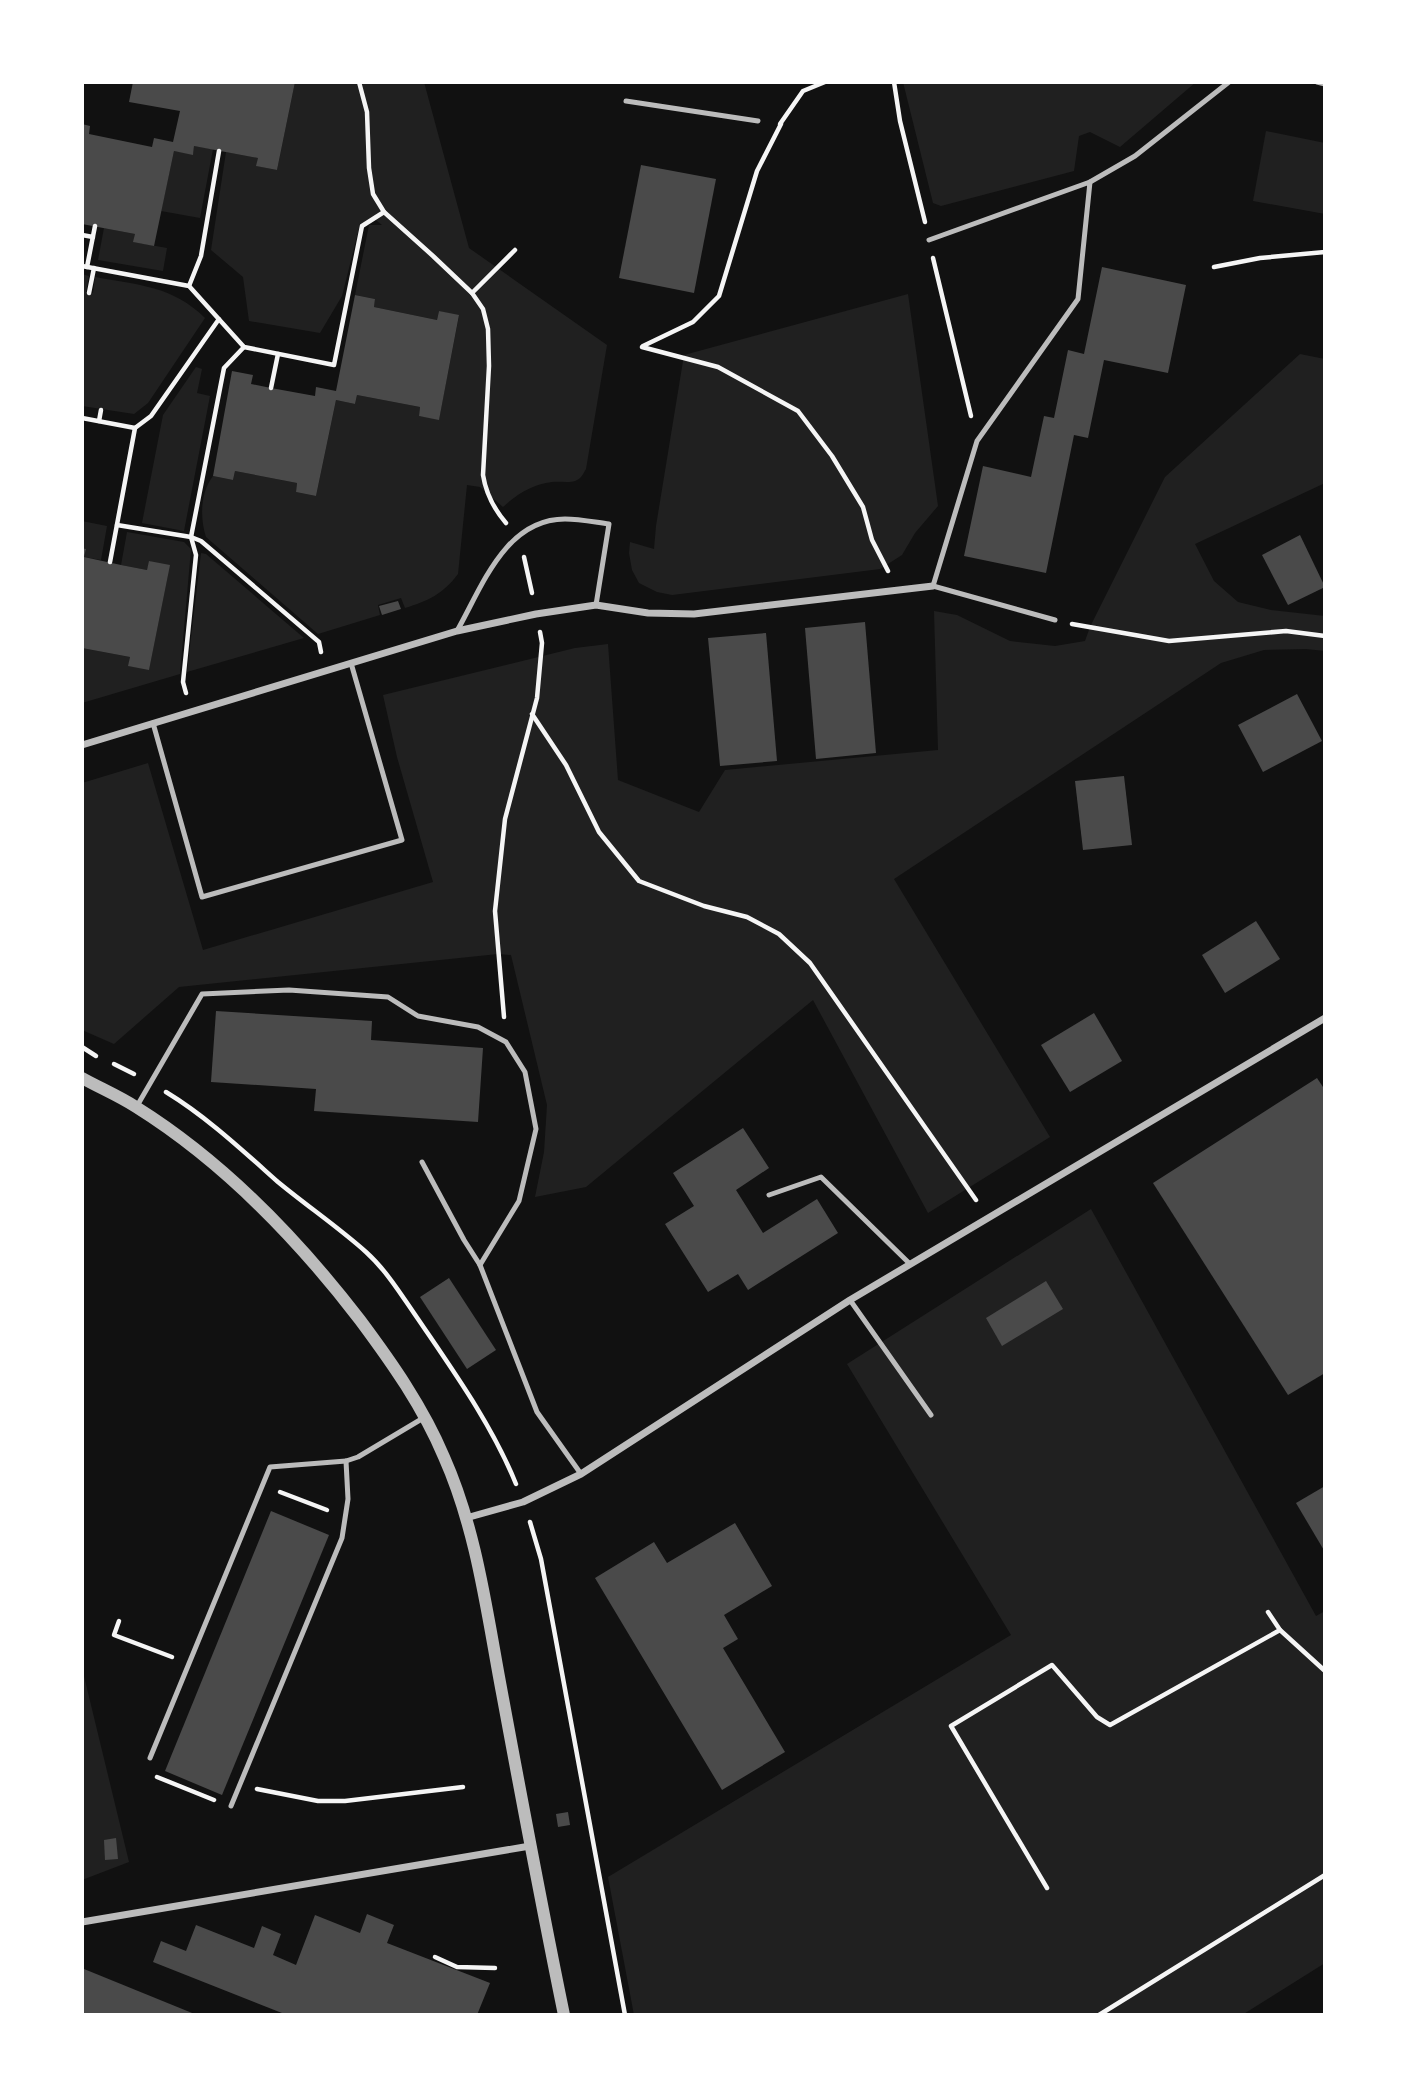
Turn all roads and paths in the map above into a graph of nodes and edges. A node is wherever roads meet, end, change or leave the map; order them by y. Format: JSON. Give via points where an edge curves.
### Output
{"nodes":[{"id":1,"x":359,"y":82,"type":"edge"},
{"id":2,"x":825,"y":82,"type":"edge"},
{"id":3,"x":1229,"y":82,"type":"edge"},
{"id":4,"x":1318,"y":82,"type":"edge"},
{"id":5,"x":1325,"y":84,"type":"edge"},
{"id":6,"x":626,"y":101,"type":"dead end"},
{"id":7,"x":758,"y":121,"type":"joint"},
{"id":8,"x":781,"y":124,"type":"junction"},
{"id":9,"x":219,"y":151,"type":"dead end"},
{"id":10,"x":1090,"y":182,"type":"junction"},
{"id":11,"x":383,"y":212,"type":"junction"},
{"id":12,"x":95,"y":226,"type":"dead end"},
{"id":13,"x":82,"y":235,"type":"edge"},
{"id":14,"x":93,"y":237,"type":"junction"},
{"id":15,"x":929,"y":240,"type":"dead end"},
{"id":16,"x":515,"y":250,"type":"dead end"},
{"id":17,"x":1325,"y":252,"type":"edge"},
{"id":18,"x":85,"y":267,"type":"edge"},
{"id":19,"x":1214,"y":267,"type":"dead end"},
{"id":20,"x":94,"y":268,"type":"junction"},
{"id":21,"x":189,"y":286,"type":"junction"},
{"id":22,"x":89,"y":293,"type":"dead end"},
{"id":23,"x":472,"y":293,"type":"junction"},
{"id":24,"x":219,"y":319,"type":"junction"},
{"id":25,"x":244,"y":346,"type":"junction"},
{"id":26,"x":278,"y":354,"type":"junction"},
{"id":27,"x":271,"y":388,"type":"dead end"},
{"id":28,"x":101,"y":410,"type":"dead end"},
{"id":29,"x":82,"y":418,"type":"edge"},
{"id":30,"x":99,"y":421,"type":"junction"},
{"id":31,"x":135,"y":428,"type":"junction"},
{"id":32,"x":117,"y":525,"type":"junction"},
{"id":33,"x":519,"y":534,"type":"junction"},
{"id":34,"x":191,"y":537,"type":"junction"},
{"id":35,"x":110,"y":562,"type":"dead end"},
{"id":36,"x":933,"y":586,"type":"junction"},
{"id":37,"x":897,"y":590,"type":"junction"},
{"id":38,"x":596,"y":605,"type":"junction"},
{"id":39,"x":536,"y":614,"type":"junction"},
{"id":40,"x":1055,"y":620,"type":"joint"},
{"id":41,"x":457,"y":631,"type":"junction"},
{"id":42,"x":1325,"y":636,"type":"edge"},
{"id":43,"x":318,"y":642,"type":"dead end"},
{"id":44,"x":351,"y":663,"type":"junction"},
{"id":45,"x":183,"y":682,"type":"dead end"},
{"id":46,"x":533,"y":714,"type":"junction"},
{"id":47,"x":153,"y":723,"type":"junction"},
{"id":48,"x":82,"y":745,"type":"edge"},
{"id":49,"x":1325,"y":1018,"type":"edge"},
{"id":50,"x":506,"y":1042,"type":"junction"},
{"id":51,"x":82,"y":1047,"type":"edge"},
{"id":52,"x":99,"y":1057,"type":"dead end"},
{"id":53,"x":109,"y":1062,"type":"dead end"},
{"id":54,"x":82,"y":1078,"type":"edge"},
{"id":55,"x":150,"y":1082,"type":"junction"},
{"id":56,"x":136,"y":1107,"type":"junction"},
{"id":57,"x":422,"y":1162,"type":"dead end"},
{"id":58,"x":769,"y":1195,"type":"dead end"},
{"id":59,"x":976,"y":1200,"type":"dead end"},
{"id":60,"x":910,"y":1264,"type":"junction"},
{"id":61,"x":481,"y":1265,"type":"junction"},
{"id":62,"x":850,"y":1300,"type":"junction"},
{"id":63,"x":931,"y":1415,"type":"dead end"},
{"id":64,"x":425,"y":1417,"type":"junction"},
{"id":65,"x":346,"y":1461,"type":"junction"},
{"id":66,"x":508,"y":1465,"type":"dead end"},
{"id":67,"x":581,"y":1474,"type":"junction"},
{"id":68,"x":263,"y":1485,"type":"junction"},
{"id":69,"x":346,"y":1518,"type":"junction"},
{"id":70,"x":466,"y":1518,"type":"junction"},
{"id":71,"x":538,"y":1543,"type":"dead end"},
{"id":72,"x":1268,"y":1612,"type":"dead end"},
{"id":73,"x":119,"y":1621,"type":"dead end"},
{"id":74,"x":1280,"y":1630,"type":"junction"},
{"id":75,"x":155,"y":1651,"type":"dead end"},
{"id":76,"x":1325,"y":1671,"type":"edge"},
{"id":77,"x":150,"y":1758,"type":"dead end"},
{"id":78,"x":151,"y":1774,"type":"dead end"},
{"id":79,"x":239,"y":1785,"type":"junction"},
{"id":80,"x":463,"y":1787,"type":"dead end"},
{"id":81,"x":231,"y":1807,"type":"joint"},
{"id":82,"x":530,"y":1846,"type":"junction"},
{"id":83,"x":1325,"y":1875,"type":"edge"},
{"id":84,"x":1047,"y":1888,"type":"dead end"},
{"id":85,"x":82,"y":1922,"type":"edge"},
{"id":86,"x":436,"y":1957,"type":"dead end"},
{"id":87,"x":495,"y":1968,"type":"dead end"},
{"id":88,"x":564,"y":2015,"type":"edge"},
{"id":89,"x":625,"y":2015,"type":"edge"},
{"id":90,"x":1099,"y":2015,"type":"edge"}],
"edges":[{"from":1,"to":11,"type":"path","via":[[367,112],[373,194]]},
{"from":2,"to":8,"type":"path","via":[[803,91]]},
{"from":3,"to":10,"type":"lane","via":[[1135,156]]},
{"from":4,"to":5,"type":"lane"},
{"from":6,"to":7,"type":"lane"},
{"from":7,"to":8,"type":"path"},
{"from":8,"to":37,"type":"path","via":[[757,171],[719,296],[693,322],[642,347],[718,367],[798,411],[863,507],[872,540]]},
{"from":9,"to":21,"type":"path","via":[[201,256]]},
{"from":10,"to":15,"type":"lane"},
{"from":10,"to":36,"type":"lane","via":[[1078,299],[977,441]]},
{"from":11,"to":23,"type":"path"},
{"from":11,"to":26,"type":"path","via":[[362,226],[340,354],[334,365]]},
{"from":12,"to":14,"type":"path"},
{"from":13,"to":14,"type":"path"},
{"from":14,"to":18,"type":"path"},
{"from":16,"to":23,"type":"path"},
{"from":17,"to":19,"type":"path"},
{"from":18,"to":20,"type":"path"},
{"from":20,"to":21,"type":"path"},
{"from":20,"to":22,"type":"path"},
{"from":21,"to":24,"type":"path"},
{"from":23,"to":33,"type":"path","via":[[483,309],[488,329],[485,489],[505,522]]},
{"from":24,"to":25,"type":"path"},
{"from":24,"to":31,"type":"path","via":[[151,416]]},
{"from":25,"to":26,"type":"path"},
{"from":25,"to":34,"type":"path","via":[[224,368]]},
{"from":26,"to":27,"type":"path"},
{"from":28,"to":30,"type":"path"},
{"from":29,"to":30,"type":"path"},
{"from":30,"to":31,"type":"path"},
{"from":31,"to":32,"type":"path"},
{"from":32,"to":34,"type":"path"},
{"from":32,"to":35,"type":"path"},
{"from":33,"to":38,"type":"lane","via":[[531,526],[563,519],[609,524]]},
{"from":33,"to":39,"type":"path"},
{"from":33,"to":41,"type":"lane","via":[[499,555]]},
{"from":34,"to":43,"type":"path"},
{"from":34,"to":45,"type":"path","via":[[197,555]]},
{"from":36,"to":37,"type":"street"},
{"from":36,"to":40,"type":"lane"},
{"from":37,"to":38,"type":"street","via":[[694,614]]},
{"from":38,"to":39,"type":"street"},
{"from":39,"to":41,"type":"street"},
{"from":39,"to":46,"type":"path","via":[[542,643]]},
{"from":40,"to":42,"type":"path","via":[[1169,641],[1286,631]]},
{"from":41,"to":44,"type":"street"},
{"from":44,"to":47,"type":"street"},
{"from":44,"to":47,"type":"lane","via":[[402,840],[202,897]]},
{"from":46,"to":50,"type":"path","via":[[505,818],[495,911]]},
{"from":46,"to":59,"type":"path","via":[[566,765],[599,832],[639,881],[747,917],[779,934],[810,964]]},
{"from":47,"to":48,"type":"street"},
{"from":49,"to":60,"type":"street"},
{"from":50,"to":55,"type":"lane","via":[[478,1027],[418,1016],[388,997],[289,990],[202,994]]},
{"from":50,"to":61,"type":"lane","via":[[525,1072],[536,1129],[519,1201]]},
{"from":51,"to":52,"type":"path"},
{"from":53,"to":55,"type":"path"},
{"from":54,"to":56,"type":"street"},
{"from":55,"to":56,"type":"lane"},
{"from":55,"to":66,"type":"path","via":[[182,1101],[373,1259],[460,1381]]},
{"from":56,"to":64,"type":"street","via":[[241,1187],[293,1238],[371,1336]]},
{"from":57,"to":61,"type":"lane"},
{"from":58,"to":60,"type":"lane","via":[[821,1177]]},
{"from":60,"to":62,"type":"street"},
{"from":61,"to":67,"type":"lane","via":[[537,1412]]},
{"from":62,"to":63,"type":"lane"},
{"from":62,"to":67,"type":"street"},
{"from":64,"to":65,"type":"lane"},
{"from":64,"to":70,"type":"street"},
{"from":65,"to":68,"type":"lane","via":[[270,1467]]},
{"from":65,"to":69,"type":"lane"},
{"from":67,"to":70,"type":"street","via":[[523,1502]]},
{"from":68,"to":69,"type":"path"},
{"from":68,"to":77,"type":"lane"},
{"from":69,"to":79,"type":"lane","via":[[342,1538]]},
{"from":70,"to":82,"type":"street"},
{"from":71,"to":89,"type":"path"},
{"from":72,"to":74,"type":"path"},
{"from":73,"to":75,"type":"path","via":[[114,1635]]},
{"from":74,"to":76,"type":"path"},
{"from":74,"to":84,"type":"path","via":[[1110,1725],[1097,1717],[1052,1665],[951,1726]]},
{"from":78,"to":81,"type":"path"},
{"from":79,"to":80,"type":"path","via":[[318,1801]]},
{"from":79,"to":81,"type":"lane"},
{"from":82,"to":85,"type":"street"},
{"from":82,"to":88,"type":"street"},
{"from":83,"to":90,"type":"path"},
{"from":86,"to":87,"type":"path","via":[[457,1967]]}]}
